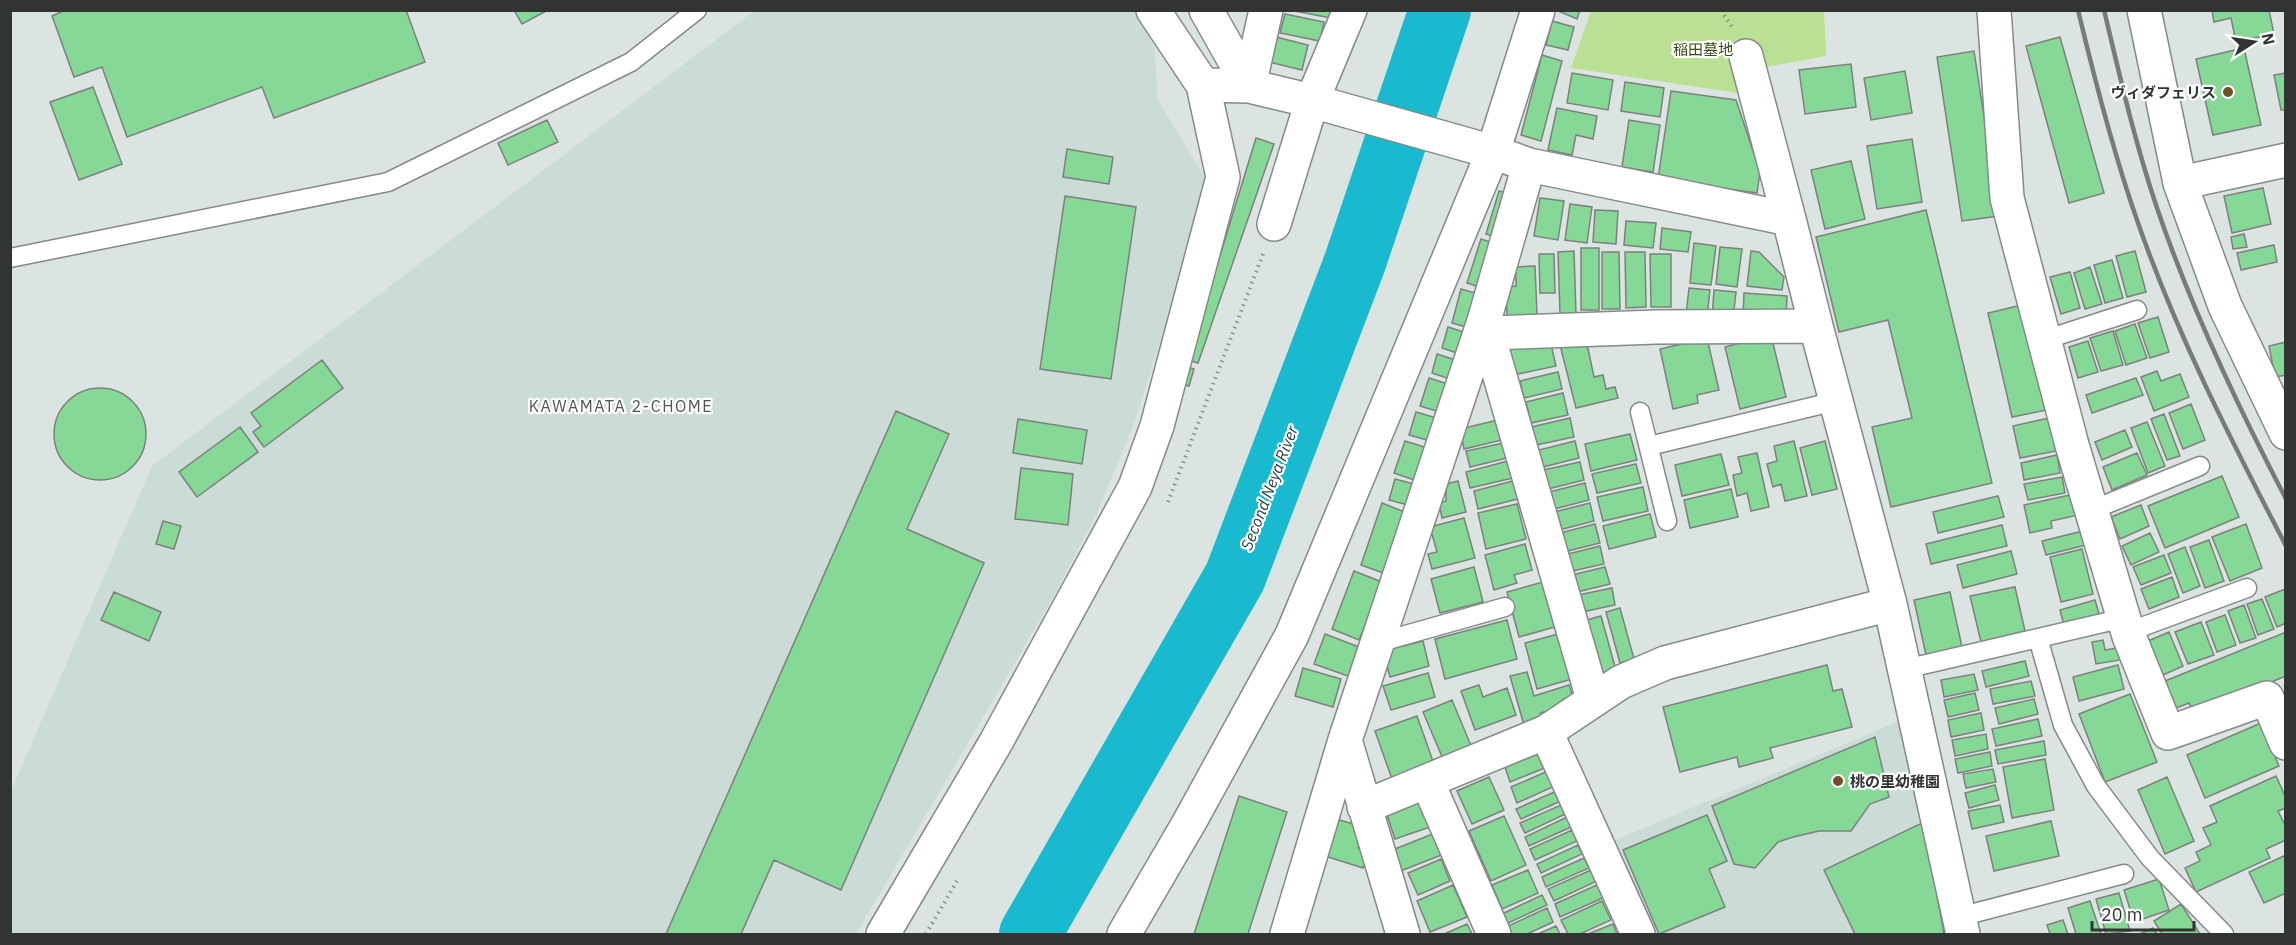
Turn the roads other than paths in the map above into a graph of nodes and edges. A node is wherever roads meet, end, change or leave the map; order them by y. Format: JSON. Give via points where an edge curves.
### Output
{"nodes":[{"id":1,"x":697,"y":10,"type":"edge"},
{"id":2,"x":1153,"y":10,"type":"edge"},
{"id":3,"x":1206,"y":10,"type":"edge"},
{"id":4,"x":1266,"y":10,"type":"edge"},
{"id":5,"x":1350,"y":10,"type":"edge"},
{"id":6,"x":1538,"y":10,"type":"edge"},
{"id":7,"x":1994,"y":10,"type":"edge"},
{"id":8,"x":2144,"y":10,"type":"edge"},
{"id":9,"x":1746,"y":56,"type":"dead end"},
{"id":10,"x":1203,"y":85,"type":"junction"},
{"id":11,"x":1249,"y":86,"type":"junction"},
{"id":12,"x":1312,"y":101,"type":"junction"},
{"id":13,"x":1494,"y":152,"type":"junction"},
{"id":14,"x":2286,"y":160,"type":"edge"},
{"id":15,"x":1529,"y":165,"type":"junction"},
{"id":16,"x":2180,"y":183,"type":"junction"},
{"id":17,"x":1789,"y":219,"type":"junction"},
{"id":18,"x":1274,"y":224,"type":"dead end"},
{"id":19,"x":10,"y":258,"type":"edge"},
{"id":20,"x":2137,"y":310,"type":"dead end"},
{"id":21,"x":1816,"y":326,"type":"junction"},
{"id":22,"x":1486,"y":327,"type":"junction"},
{"id":23,"x":2044,"y":340,"type":"junction"},
{"id":24,"x":1836,"y":400,"type":"junction"},
{"id":25,"x":1640,"y":412,"type":"dead end"},
{"id":26,"x":2286,"y":433,"type":"edge"},
{"id":27,"x":1649,"y":447,"type":"junction"},
{"id":28,"x":2200,"y":466,"type":"dead end"},
{"id":29,"x":2092,"y":510,"type":"junction"},
{"id":30,"x":1667,"y":520,"type":"dead end"},
{"id":31,"x":2247,"y":588,"type":"dead end"},
{"id":32,"x":1890,"y":604,"type":"junction"},
{"id":33,"x":1504,"y":608,"type":"dead end"},
{"id":34,"x":2126,"y":625,"type":"junction"},
{"id":35,"x":2038,"y":638,"type":"junction"},
{"id":36,"x":1377,"y":643,"type":"junction"},
{"id":37,"x":1905,"y":669,"type":"junction"},
{"id":38,"x":1593,"y":699,"type":"junction"},
{"id":39,"x":1546,"y":732,"type":"junction"},
{"id":40,"x":1345,"y":740,"type":"junction"},
{"id":41,"x":2286,"y":742,"type":"edge"},
{"id":42,"x":1427,"y":781,"type":"junction"},
{"id":43,"x":1364,"y":807,"type":"junction"},
{"id":44,"x":2124,"y":874,"type":"dead end"},
{"id":45,"x":1961,"y":926,"type":"edge"},
{"id":46,"x":883,"y":934,"type":"edge"},
{"id":47,"x":1124,"y":934,"type":"edge"},
{"id":48,"x":1287,"y":934,"type":"edge"},
{"id":49,"x":1403,"y":934,"type":"edge"},
{"id":50,"x":1494,"y":934,"type":"edge"},
{"id":51,"x":1638,"y":934,"type":"edge"},
{"id":52,"x":2224,"y":934,"type":"edge"}],
"edges":[{"from":1,"to":19,"type":"lane","via":[[631,62],[388,182]]},
{"from":2,"to":10,"type":"street"},
{"from":3,"to":11,"type":"street"},
{"from":4,"to":11,"type":"street"},
{"from":5,"to":12,"type":"street"},
{"from":6,"to":13,"type":"street"},
{"from":7,"to":23,"type":"street","via":[[2007,198]]},
{"from":8,"to":16,"type":"street"},
{"from":9,"to":17,"type":"street"},
{"from":10,"to":11,"type":"street"},
{"from":10,"to":46,"type":"street","via":[[1223,177],[1157,426],[1135,487],[996,742]]},
{"from":11,"to":12,"type":"street"},
{"from":12,"to":13,"type":"street"},
{"from":12,"to":18,"type":"street"},
{"from":13,"to":15,"type":"street"},
{"from":13,"to":47,"type":"street","via":[[1292,635]]},
{"from":14,"to":16,"type":"street"},
{"from":15,"to":17,"type":"street"},
{"from":15,"to":22,"type":"street"},
{"from":16,"to":26,"type":"street","via":[[2225,306]]},
{"from":17,"to":21,"type":"street"},
{"from":20,"to":23,"type":"lane"},
{"from":21,"to":22,"type":"street"},
{"from":21,"to":24,"type":"street"},
{"from":22,"to":36,"type":"street"},
{"from":22,"to":38,"type":"street"},
{"from":23,"to":29,"type":"street"},
{"from":24,"to":27,"type":"lane"},
{"from":24,"to":32,"type":"street"},
{"from":25,"to":27,"type":"lane"},
{"from":27,"to":30,"type":"lane"},
{"from":28,"to":29,"type":"lane"},
{"from":29,"to":34,"type":"street"},
{"from":31,"to":34,"type":"lane"},
{"from":32,"to":37,"type":"street"},
{"from":32,"to":38,"type":"street","via":[[1665,663]]},
{"from":33,"to":36,"type":"lane"},
{"from":34,"to":35,"type":"lane"},
{"from":34,"to":41,"type":"street","via":[[2168,733],[2267,698]]},
{"from":35,"to":37,"type":"lane"},
{"from":35,"to":52,"type":"lane","via":[[2063,725],[2096,786],[2150,858]]},
{"from":36,"to":40,"type":"street"},
{"from":37,"to":45,"type":"street"},
{"from":38,"to":39,"type":"street"},
{"from":39,"to":42,"type":"street"},
{"from":39,"to":51,"type":"street"},
{"from":40,"to":43,"type":"street"},
{"from":40,"to":48,"type":"street"},
{"from":42,"to":43,"type":"street"},
{"from":42,"to":50,"type":"street"},
{"from":43,"to":49,"type":"street"},
{"from":44,"to":45,"type":"lane"}]}
